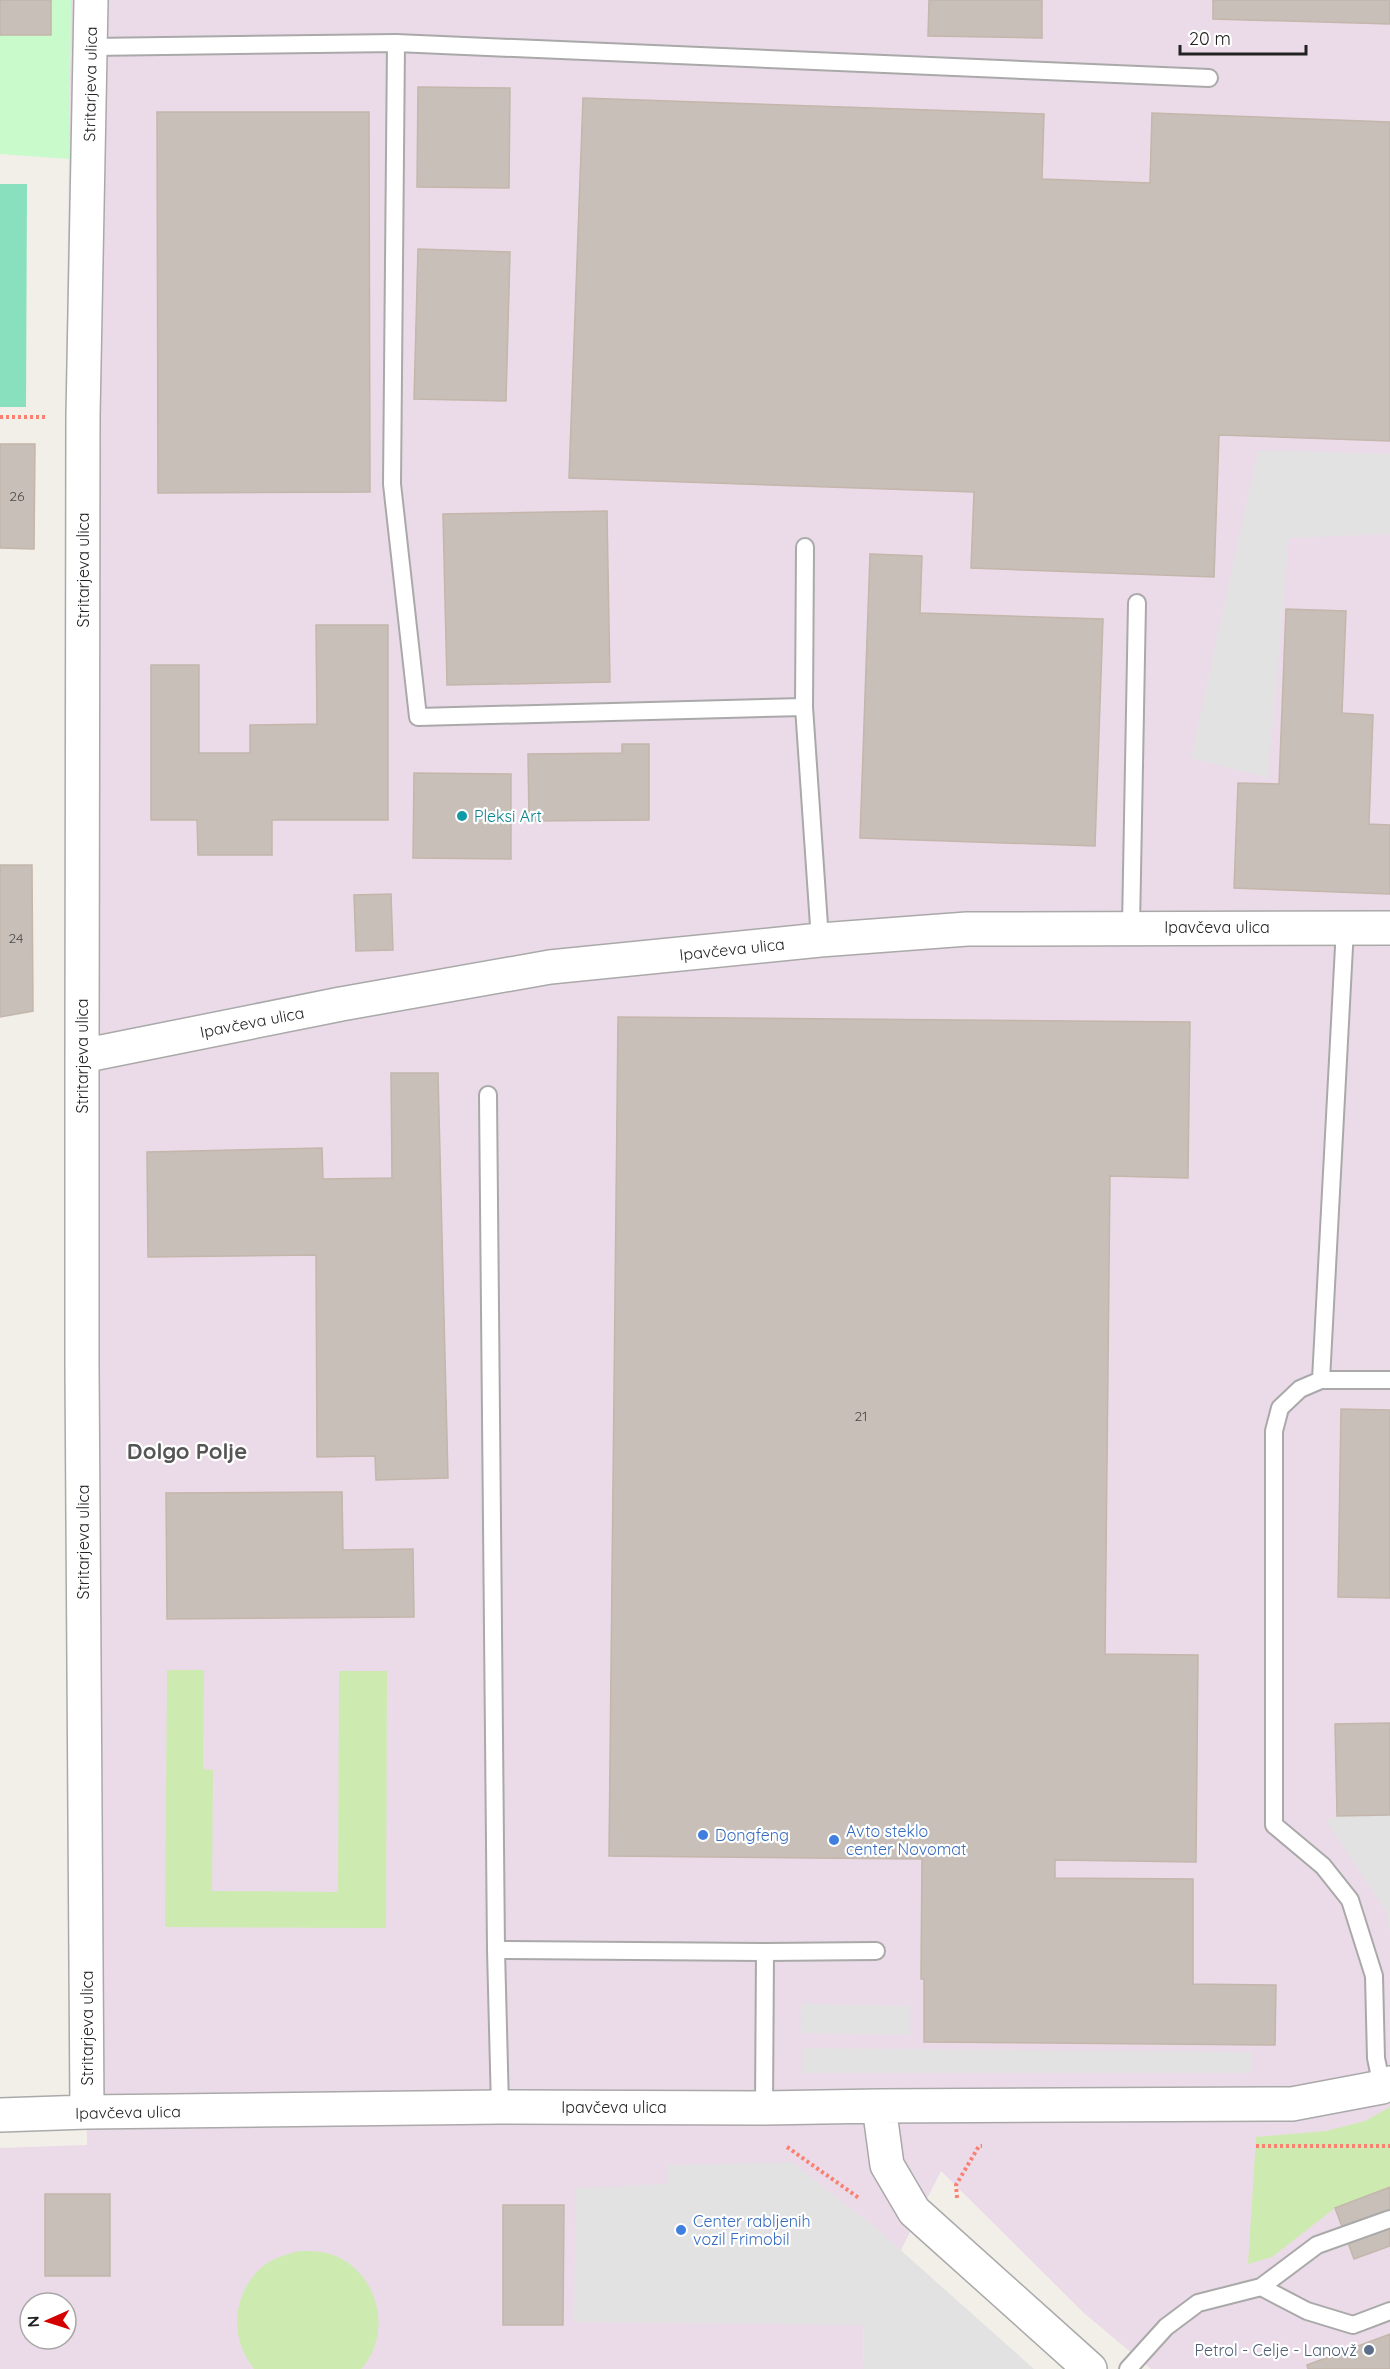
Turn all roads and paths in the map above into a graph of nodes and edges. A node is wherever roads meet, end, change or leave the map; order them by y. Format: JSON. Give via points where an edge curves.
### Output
{"nodes":[{"id":1,"x":91,"y":0,"type":"edge"},
{"id":2,"x":396,"y":43,"type":"junction"},
{"id":3,"x":91,"y":47,"type":"junction"},
{"id":4,"x":1209,"y":78,"type":"dead end"},
{"id":5,"x":805,"y":547,"type":"dead end"},
{"id":6,"x":1137,"y":603,"type":"dead end"},
{"id":7,"x":804,"y":707,"type":"junction"},
{"id":8,"x":1131,"y":927,"type":"junction"},
{"id":9,"x":1345,"y":928,"type":"junction"},
{"id":10,"x":1390,"y":928,"type":"edge"},
{"id":11,"x":820,"y":940,"type":"junction"},
{"id":12,"x":82,"y":1056,"type":"junction"},
{"id":13,"x":488,"y":1095,"type":"dead end"},
{"id":14,"x":1321,"y":1380,"type":"junction"},
{"id":15,"x":1390,"y":1380,"type":"edge"},
{"id":16,"x":496,"y":1950,"type":"junction"},
{"id":17,"x":876,"y":1951,"type":"dead end"},
{"id":18,"x":765,"y":1952,"type":"junction"},
{"id":19,"x":1386,"y":2085,"type":"edge"},
{"id":20,"x":879,"y":2106,"type":"junction"},
{"id":21,"x":500,"y":2107,"type":"junction"},
{"id":22,"x":764,"y":2108,"type":"junction"},
{"id":23,"x":87,"y":2112,"type":"junction"},
{"id":24,"x":0,"y":2115,"type":"edge"},
{"id":25,"x":777,"y":2142,"type":"dead end"},
{"id":26,"x":991,"y":2146,"type":"dead end"},
{"id":27,"x":1250,"y":2146,"type":"dead end"},
{"id":28,"x":1390,"y":2146,"type":"edge"},
{"id":29,"x":864,"y":2201,"type":"dead end"},
{"id":30,"x":957,"y":2202,"type":"dead end"},
{"id":31,"x":1390,"y":2219,"type":"edge"},
{"id":32,"x":1261,"y":2287,"type":"junction"},
{"id":33,"x":1390,"y":2311,"type":"edge"},
{"id":34,"x":1082,"y":2365,"type":"edge"},
{"id":35,"x":1128,"y":2369,"type":"edge"}],
"edges":[{"from":1,"to":3,"type":"street","name":"Stritarjeva ulica"},
{"from":2,"to":3,"type":"lane"},
{"from":2,"to":4,"type":"lane"},
{"from":2,"to":7,"type":"lane","via":[[392,484],[418,717]]},
{"from":3,"to":12,"type":"street","name":"Stritarjeva ulica","via":[[83,416]]},
{"from":5,"to":7,"type":"lane"},
{"from":6,"to":8,"type":"lane"},
{"from":7,"to":11,"type":"lane"},
{"from":8,"to":9,"type":"street","name":"Ipavčeva ulica"},
{"from":8,"to":11,"type":"street","name":"Ipavčeva ulica","via":[[967,929]]},
{"from":9,"to":10,"type":"street","name":"Ipavčeva ulica"},
{"from":9,"to":14,"type":"lane"},
{"from":11,"to":12,"type":"street","name":"Ipavčeva ulica","via":[[550,967]]},
{"from":12,"to":23,"type":"street","name":"Stritarjeva ulica"},
{"from":13,"to":16,"type":"lane"},
{"from":14,"to":15,"type":"lane"},
{"from":14,"to":19,"type":"lane","via":[[1300,1389],[1280,1408],[1274,1431],[1274,1825],[1323,1866],[1350,1900],[1374,1976],[1376,2058]]},
{"from":16,"to":18,"type":"lane"},
{"from":16,"to":21,"type":"lane"},
{"from":17,"to":18,"type":"lane"},
{"from":18,"to":22,"type":"lane"},
{"from":19,"to":20,"type":"street","name":"Ipavčeva ulica","via":[[1292,2104]]},
{"from":20,"to":22,"type":"street","name":"Ipavčeva ulica"},
{"from":20,"to":34,"type":"street","via":[[887,2165],[914,2211]]},
{"from":21,"to":22,"type":"street","name":"Ipavčeva ulica"},
{"from":21,"to":23,"type":"street","name":"Ipavčeva ulica"},
{"from":23,"to":24,"type":"street","name":"Ipavčeva ulica"},
{"from":25,"to":29,"type":"path","via":[[798,2152]]},
{"from":26,"to":30,"type":"path","via":[[979,2146],[956,2185]]},
{"from":27,"to":28,"type":"path"},
{"from":31,"to":32,"type":"lane","via":[[1317,2245]]},
{"from":32,"to":33,"type":"lane","via":[[1307,2311],[1353,2325]]},
{"from":32,"to":35,"type":"lane","via":[[1198,2303],[1166,2327]]}]}
